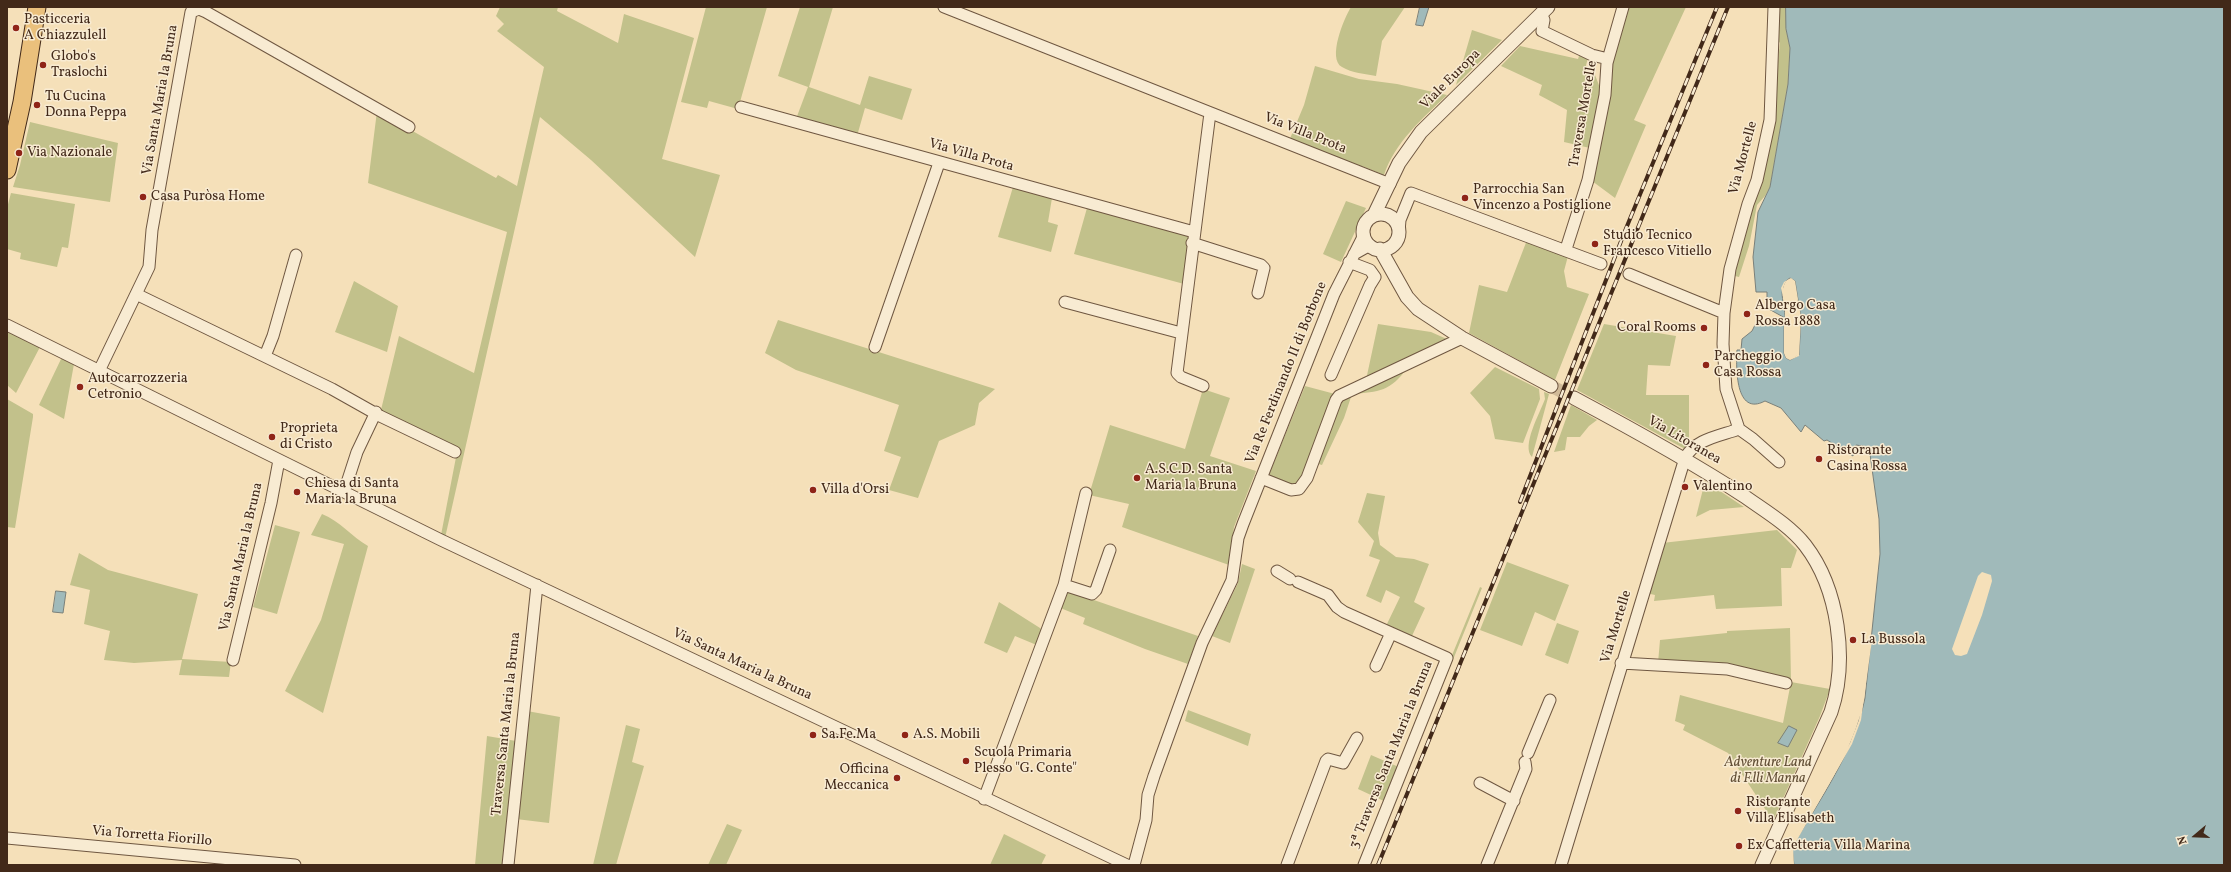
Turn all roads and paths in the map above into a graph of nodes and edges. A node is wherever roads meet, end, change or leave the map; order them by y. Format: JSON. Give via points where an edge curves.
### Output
{"nodes":[{"id":1,"x":38,"y":7,"type":"edge"},
{"id":2,"x":944,"y":7,"type":"edge"},
{"id":3,"x":1623,"y":7,"type":"edge"},
{"id":4,"x":1774,"y":7,"type":"edge"},
{"id":5,"x":1544,"y":10,"type":"edge"},
{"id":6,"x":1608,"y":59,"type":"junction"},
{"id":7,"x":741,"y":107,"type":"dead end"},
{"id":8,"x":1210,"y":112,"type":"junction"},
{"id":9,"x":13,"y":117,"type":"edge"},
{"id":10,"x":409,"y":127,"type":"dead end"},
{"id":11,"x":939,"y":163,"type":"junction"},
{"id":12,"x":7,"y":170,"type":"edge"},
{"id":13,"x":1390,"y":184,"type":"junction"},
{"id":14,"x":1374,"y":215,"type":"junction"},
{"id":15,"x":1394,"y":215,"type":"junction"},
{"id":16,"x":1397,"y":237,"type":"junction"},
{"id":17,"x":1193,"y":238,"type":"junction"},
{"id":18,"x":1371,"y":243,"type":"junction"},
{"id":19,"x":1566,"y":249,"type":"junction"},
{"id":20,"x":296,"y":255,"type":"dead end"},
{"id":21,"x":1351,"y":259,"type":"junction"},
{"id":22,"x":1601,"y":264,"type":"dead end"},
{"id":23,"x":1629,"y":274,"type":"dead end"},
{"id":24,"x":1400,"y":285,"type":"junction"},
{"id":25,"x":1258,"y":293,"type":"dead end"},
{"id":26,"x":136,"y":294,"type":"junction"},
{"id":27,"x":1065,"y":302,"type":"dead end"},
{"id":28,"x":1724,"y":313,"type":"junction"},
{"id":29,"x":7,"y":325,"type":"edge"},
{"id":30,"x":1181,"y":333,"type":"junction"},
{"id":31,"x":1462,"y":338,"type":"junction"},
{"id":32,"x":875,"y":347,"type":"dead end"},
{"id":33,"x":265,"y":356,"type":"junction"},
{"id":34,"x":99,"y":371,"type":"junction"},
{"id":35,"x":1331,"y":375,"type":"dead end"},
{"id":36,"x":1203,"y":386,"type":"dead end"},
{"id":37,"x":1552,"y":386,"type":"tunnel mouth"},
{"id":38,"x":1574,"y":398,"type":"tunnel mouth"},
{"id":39,"x":376,"y":412,"type":"junction"},
{"id":40,"x":1739,"y":429,"type":"junction"},
{"id":41,"x":455,"y":452,"type":"dead end"},
{"id":42,"x":1685,"y":458,"type":"junction"},
{"id":43,"x":279,"y":460,"type":"junction"},
{"id":44,"x":1779,"y":462,"type":"dead end"},
{"id":45,"x":1261,"y":478,"type":"junction"},
{"id":46,"x":344,"y":492,"type":"junction"},
{"id":47,"x":1086,"y":493,"type":"dead end"},
{"id":48,"x":1110,"y":550,"type":"dead end"},
{"id":49,"x":1276,"y":571,"type":"dead end"},
{"id":50,"x":537,"y":585,"type":"junction"},
{"id":51,"x":1064,"y":585,"type":"junction"},
{"id":52,"x":1391,"y":633,"type":"junction"},
{"id":53,"x":233,"y":660,"type":"dead end"},
{"id":54,"x":1621,"y":663,"type":"junction"},
{"id":55,"x":1376,"y":666,"type":"dead end"},
{"id":56,"x":1786,"y":683,"type":"dead end"},
{"id":57,"x":1550,"y":700,"type":"dead end"},
{"id":58,"x":1357,"y":738,"type":"dead end"},
{"id":59,"x":1480,"y":783,"type":"dead end"},
{"id":60,"x":984,"y":799,"type":"junction"},
{"id":61,"x":1514,"y":801,"type":"junction"},
{"id":62,"x":7,"y":838,"type":"edge"},
{"id":63,"x":294,"y":865,"type":"edge"},
{"id":64,"x":508,"y":865,"type":"edge"},
{"id":65,"x":1127,"y":865,"type":"edge"},
{"id":66,"x":1134,"y":865,"type":"edge"},
{"id":67,"x":1287,"y":865,"type":"edge"},
{"id":68,"x":1364,"y":865,"type":"edge"},
{"id":69,"x":1487,"y":865,"type":"edge"},
{"id":70,"x":1561,"y":865,"type":"edge"},
{"id":71,"x":1762,"y":865,"type":"edge"}],
"edges":[{"from":1,"to":9,"type":"main road"},
{"from":2,"to":8,"type":"street","name":"Via Villa Prota"},
{"from":3,"to":6,"type":"street","name":"Traversa Mortelle"},
{"from":4,"to":28,"type":"street","name":"Via Mortelle","via":[[1770,120],[1757,180],[1730,269]]},
{"from":5,"to":6,"type":"street","via":[[1542,31],[1592,55]]},
{"from":5,"to":13,"type":"street","name":"Viale Europa","via":[[1421,132],[1399,163]]},
{"from":6,"to":19,"type":"street","name":"Traversa Mortelle","via":[[1605,95],[1588,180]]},
{"from":7,"to":11,"type":"street","name":"Via Villa Prota"},
{"from":8,"to":13,"type":"street","name":"Via Villa Prota"},
{"from":8,"to":17,"type":"street"},
{"from":9,"to":12,"type":"main road"},
{"from":10,"to":26,"type":"street","name":"Via Santa Maria la Bruna","via":[[206,12],[195,9],[191,12],[152,230],[149,267]]},
{"from":11,"to":17,"type":"street","name":"Via Villa Prota"},
{"from":11,"to":32,"type":"street"},
{"from":13,"to":14,"type":"street","name":"Viale Europa"},
{"from":13,"to":15,"type":"street","name":"Viale Europa"},
{"from":14,"to":15,"type":"street"},
{"from":14,"to":18,"type":"street","via":[[1365,223]]},
{"from":15,"to":16,"type":"street"},
{"from":15,"to":19,"type":"street","via":[[1411,193]]},
{"from":16,"to":18,"type":"street","via":[[1386,249]]},
{"from":16,"to":24,"type":"street","via":[[1392,254]]},
{"from":17,"to":25,"type":"street","name":"Via Villa Prota","via":[[1261,265],[1264,268]]},
{"from":17,"to":30,"type":"street"},
{"from":18,"to":21,"type":"street","name":"Via Re Ferdinando II di Borbone"},
{"from":18,"to":24,"type":"street"},
{"from":19,"to":22,"type":"street"},
{"from":20,"to":33,"type":"street"},
{"from":21,"to":35,"type":"street","via":[[1370,270],[1375,277]]},
{"from":21,"to":45,"type":"street","name":"Via Re Ferdinando II di Borbone"},
{"from":23,"to":28,"type":"street"},
{"from":24,"to":31,"type":"street","via":[[1418,309]]},
{"from":26,"to":33,"type":"street"},
{"from":26,"to":34,"type":"street","name":"Via Santa Maria la Bruna"},
{"from":27,"to":30,"type":"street"},
{"from":28,"to":40,"type":"street","name":"Via Mortelle","via":[[1726,390]]},
{"from":29,"to":34,"type":"street","name":"Via Santa Maria la Bruna"},
{"from":30,"to":36,"type":"street","via":[[1177,373]]},
{"from":31,"to":37,"type":"street"},
{"from":31,"to":45,"type":"street","via":[[1339,396],[1307,478],[1298,489],[1291,490]]},
{"from":33,"to":39,"type":"street"},
{"from":34,"to":43,"type":"street","name":"Via Santa Maria la Bruna"},
{"from":38,"to":42,"type":"street","name":"Via Litoranea"},
{"from":39,"to":41,"type":"street"},
{"from":39,"to":46,"type":"street","via":[[357,452]]},
{"from":40,"to":42,"type":"street","name":"Via Mortelle","via":[[1702,442],[1692,448]]},
{"from":40,"to":44,"type":"street"},
{"from":42,"to":54,"type":"street","name":"Via Mortelle"},
{"from":42,"to":71,"type":"street","name":"Via Litoranea","via":[[1772,515],[1804,545],[1822,575],[1832,607],[1839,656],[1837,694]]},
{"from":43,"to":46,"type":"street","name":"Via Santa Maria la Bruna"},
{"from":43,"to":53,"type":"street","name":"Via Santa Maria la Bruna"},
{"from":45,"to":66,"type":"street","name":"Via Re Ferdinando II di Borbone","via":[[1238,538],[1232,580],[1202,643],[1154,776]]},
{"from":46,"to":50,"type":"street","name":"Via Santa Maria la Bruna"},
{"from":47,"to":51,"type":"street"},
{"from":48,"to":51,"type":"street","via":[[1096,590],[1092,594]]},
{"from":49,"to":52,"type":"street","name":"3ª Traversa Santa Maria la Bruna","via":[[1328,595],[1344,612]]},
{"from":50,"to":60,"type":"street","name":"Via Santa Maria la Bruna","via":[[885,749]]},
{"from":50,"to":64,"type":"street","name":"Traversa Santa Maria la Bruna"},
{"from":51,"to":60,"type":"street"},
{"from":52,"to":55,"type":"street"},
{"from":52,"to":68,"type":"street","name":"3ª Traversa Santa Maria la Bruna","via":[[1447,658]]},
{"from":54,"to":56,"type":"street","via":[[1727,669]]},
{"from":54,"to":70,"type":"street","name":"Via Mortelle"},
{"from":57,"to":61,"type":"street","via":[[1526,758],[1526,770]]},
{"from":58,"to":67,"type":"street","via":[[1343,763],[1326,761]]},
{"from":59,"to":61,"type":"street"},
{"from":60,"to":65,"type":"street","name":"Via Santa Maria la Bruna"},
{"from":61,"to":69,"type":"street"},
{"from":62,"to":63,"type":"street","name":"Via Torretta Fiorillo"}]}
